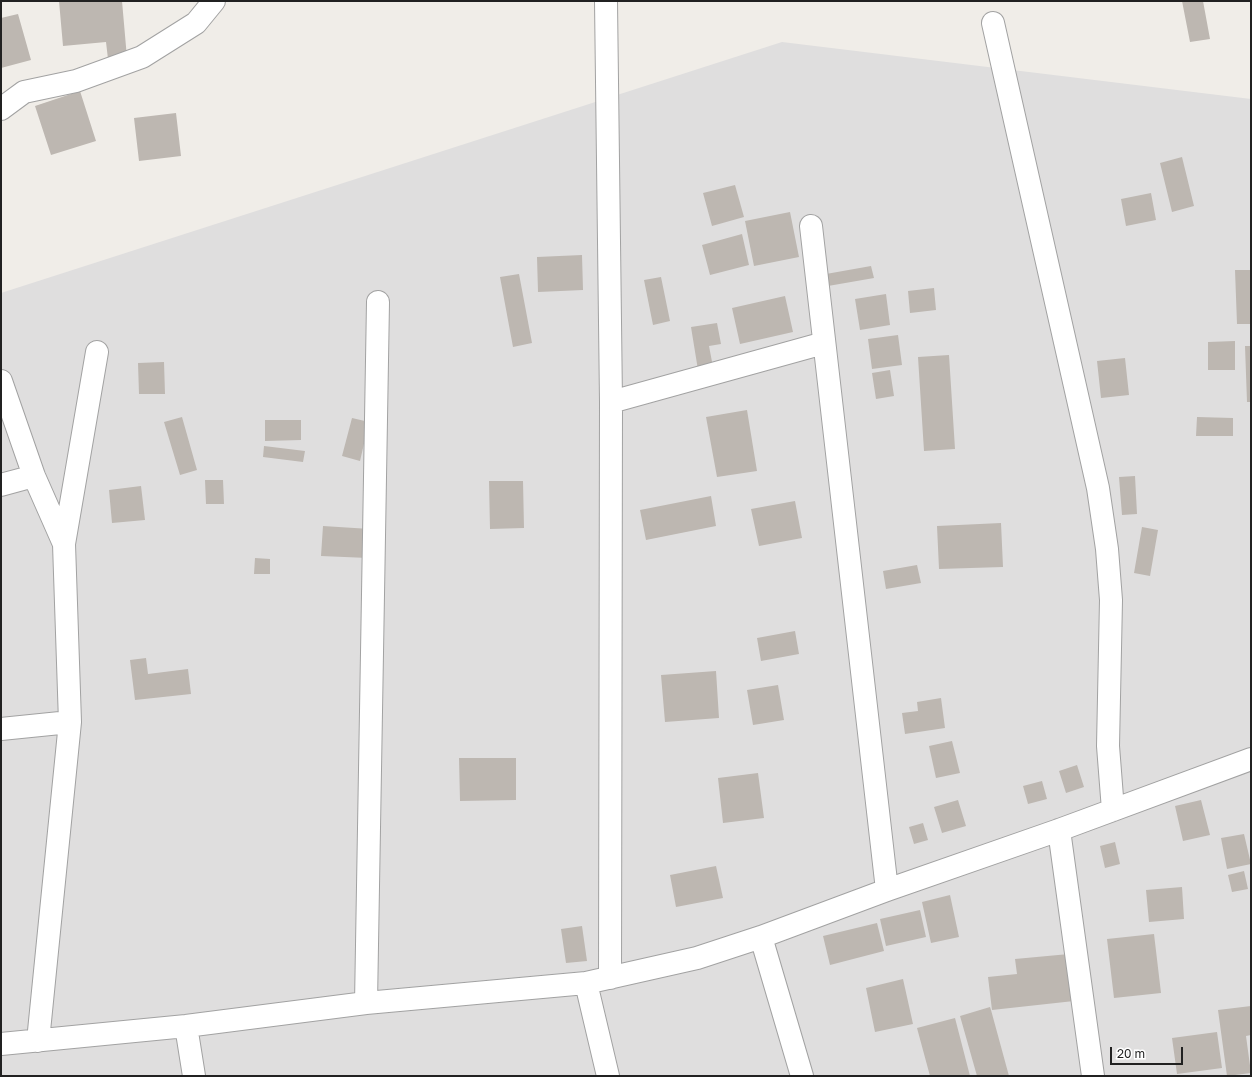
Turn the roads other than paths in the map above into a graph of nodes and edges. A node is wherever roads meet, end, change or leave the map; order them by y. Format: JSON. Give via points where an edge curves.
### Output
{"nodes":[{"id":1,"x":214,"y":1,"type":"edge"},
{"id":2,"x":606,"y":1,"type":"edge"},
{"id":3,"x":993,"y":23,"type":"dead end"},
{"id":4,"x":1,"y":109,"type":"edge"},
{"id":5,"x":811,"y":226,"type":"dead end"},
{"id":6,"x":378,"y":302,"type":"dead end"},
{"id":7,"x":824,"y":343,"type":"junction"},
{"id":8,"x":97,"y":352,"type":"dead end"},
{"id":9,"x":1,"y":381,"type":"edge"},
{"id":10,"x":610,"y":402,"type":"junction"},
{"id":11,"x":34,"y":476,"type":"junction"},
{"id":12,"x":1,"y":484,"type":"edge"},
{"id":13,"x":64,"y":544,"type":"junction"},
{"id":14,"x":70,"y":722,"type":"junction"},
{"id":15,"x":1,"y":729,"type":"edge"},
{"id":16,"x":1251,"y":759,"type":"edge"},
{"id":17,"x":1113,"y":810,"type":"junction"},
{"id":18,"x":1059,"y":830,"type":"junction"},
{"id":19,"x":887,"y":890,"type":"junction"},
{"id":20,"x":761,"y":937,"type":"junction"},
{"id":21,"x":610,"y":978,"type":"junction"},
{"id":22,"x":586,"y":983,"type":"junction"},
{"id":23,"x":366,"y":1004,"type":"junction"},
{"id":24,"x":186,"y":1026,"type":"junction"},
{"id":25,"x":38,"y":1041,"type":"junction"},
{"id":26,"x":1,"y":1044,"type":"edge"},
{"id":27,"x":194,"y":1076,"type":"edge"},
{"id":28,"x":608,"y":1076,"type":"edge"},
{"id":29,"x":802,"y":1076,"type":"edge"},
{"id":30,"x":1093,"y":1076,"type":"edge"}],
"edges":[{"from":1,"to":4,"type":"street","via":[[196,23],[142,57],[76,81],[24,92]]},
{"from":2,"to":10,"type":"street"},
{"from":3,"to":17,"type":"street","via":[[1098,488],[1107,549],[1110,600],[1108,739]]},
{"from":5,"to":7,"type":"street"},
{"from":6,"to":23,"type":"street"},
{"from":7,"to":10,"type":"street"},
{"from":7,"to":19,"type":"street"},
{"from":8,"to":13,"type":"street"},
{"from":9,"to":11,"type":"street"},
{"from":10,"to":21,"type":"street"},
{"from":11,"to":12,"type":"street"},
{"from":11,"to":13,"type":"street"},
{"from":13,"to":14,"type":"street"},
{"from":14,"to":15,"type":"street"},
{"from":14,"to":25,"type":"street"},
{"from":16,"to":17,"type":"street"},
{"from":17,"to":18,"type":"street"},
{"from":18,"to":19,"type":"street"},
{"from":18,"to":30,"type":"street"},
{"from":19,"to":20,"type":"street"},
{"from":20,"to":21,"type":"street","via":[[697,958]]},
{"from":20,"to":29,"type":"street"},
{"from":21,"to":22,"type":"street"},
{"from":22,"to":23,"type":"street"},
{"from":22,"to":28,"type":"street"},
{"from":23,"to":24,"type":"street"},
{"from":24,"to":25,"type":"street"},
{"from":24,"to":27,"type":"street"},
{"from":25,"to":26,"type":"street"}]}
